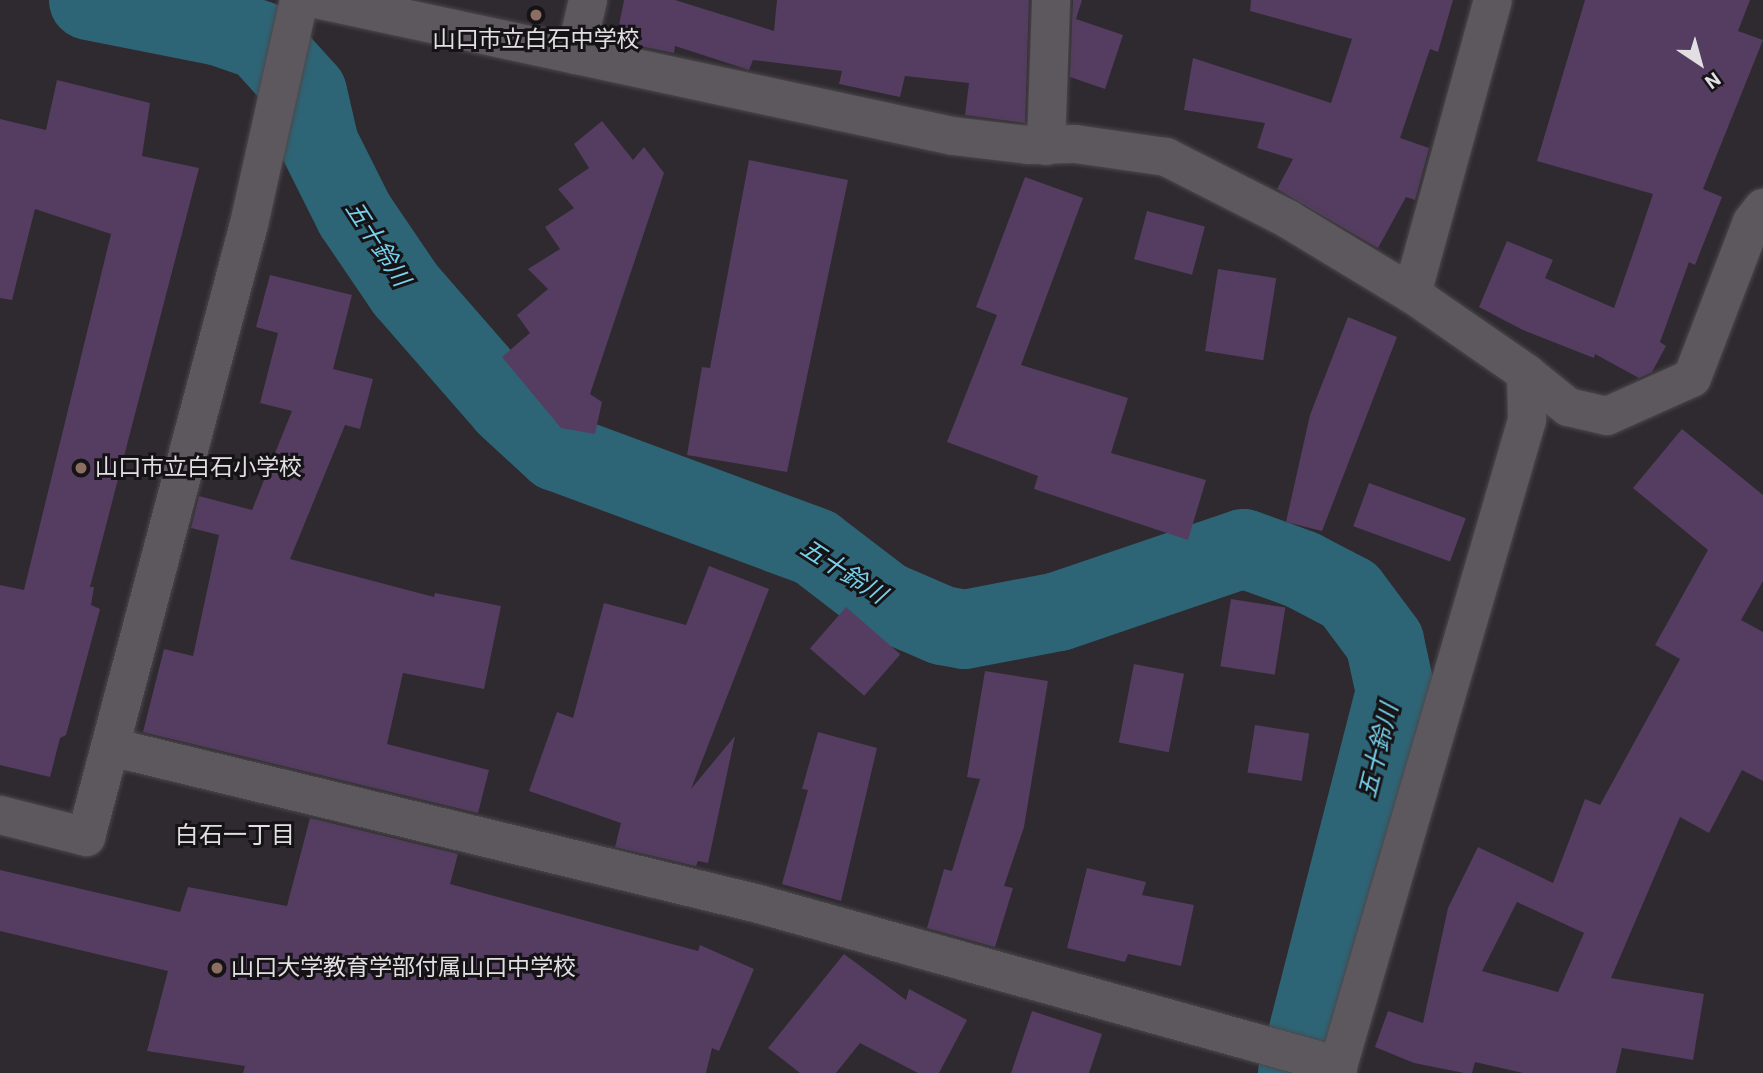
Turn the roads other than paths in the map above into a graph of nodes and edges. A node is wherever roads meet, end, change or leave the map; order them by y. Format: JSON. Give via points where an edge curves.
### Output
{"nodes":[{"id":1,"x":320,"y":0,"type":"edge"},
{"id":2,"x":588,"y":0,"type":"edge"},
{"id":3,"x":1051,"y":0,"type":"edge"},
{"id":4,"x":1493,"y":0,"type":"edge"},
{"id":5,"x":295,"y":14,"type":"edge"},
{"id":6,"x":575,"y":55,"type":"junction"},
{"id":7,"x":1046,"y":146,"type":"junction"},
{"id":8,"x":1763,"y":208,"type":"edge"},
{"id":9,"x":1412,"y":294,"type":"junction"},
{"id":10,"x":1526,"y":373,"type":"junction"},
{"id":11,"x":111,"y":747,"type":"junction"},
{"id":12,"x":0,"y":816,"type":"edge"},
{"id":13,"x":1316,"y":1062,"type":"edge"}],
"edges":[{"from":1,"to":6,"type":"street"},
{"from":2,"to":6,"type":"street"},
{"from":3,"to":7,"type":"street"},
{"from":4,"to":9,"type":"street"},
{"from":5,"to":11,"type":"street","via":[[275,116]]},
{"from":6,"to":7,"type":"street","via":[[953,136]]},
{"from":7,"to":9,"type":"street","via":[[1075,144],[1166,157],[1288,219]]},
{"from":8,"to":10,"type":"street","via":[[1752,222],[1692,378],[1607,416],[1568,407]]},
{"from":9,"to":10,"type":"street"},
{"from":10,"to":13,"type":"street","via":[[1527,420]]},
{"from":11,"to":12,"type":"street","via":[[86,837]]},
{"from":11,"to":13,"type":"street","via":[[755,903]]}]}
